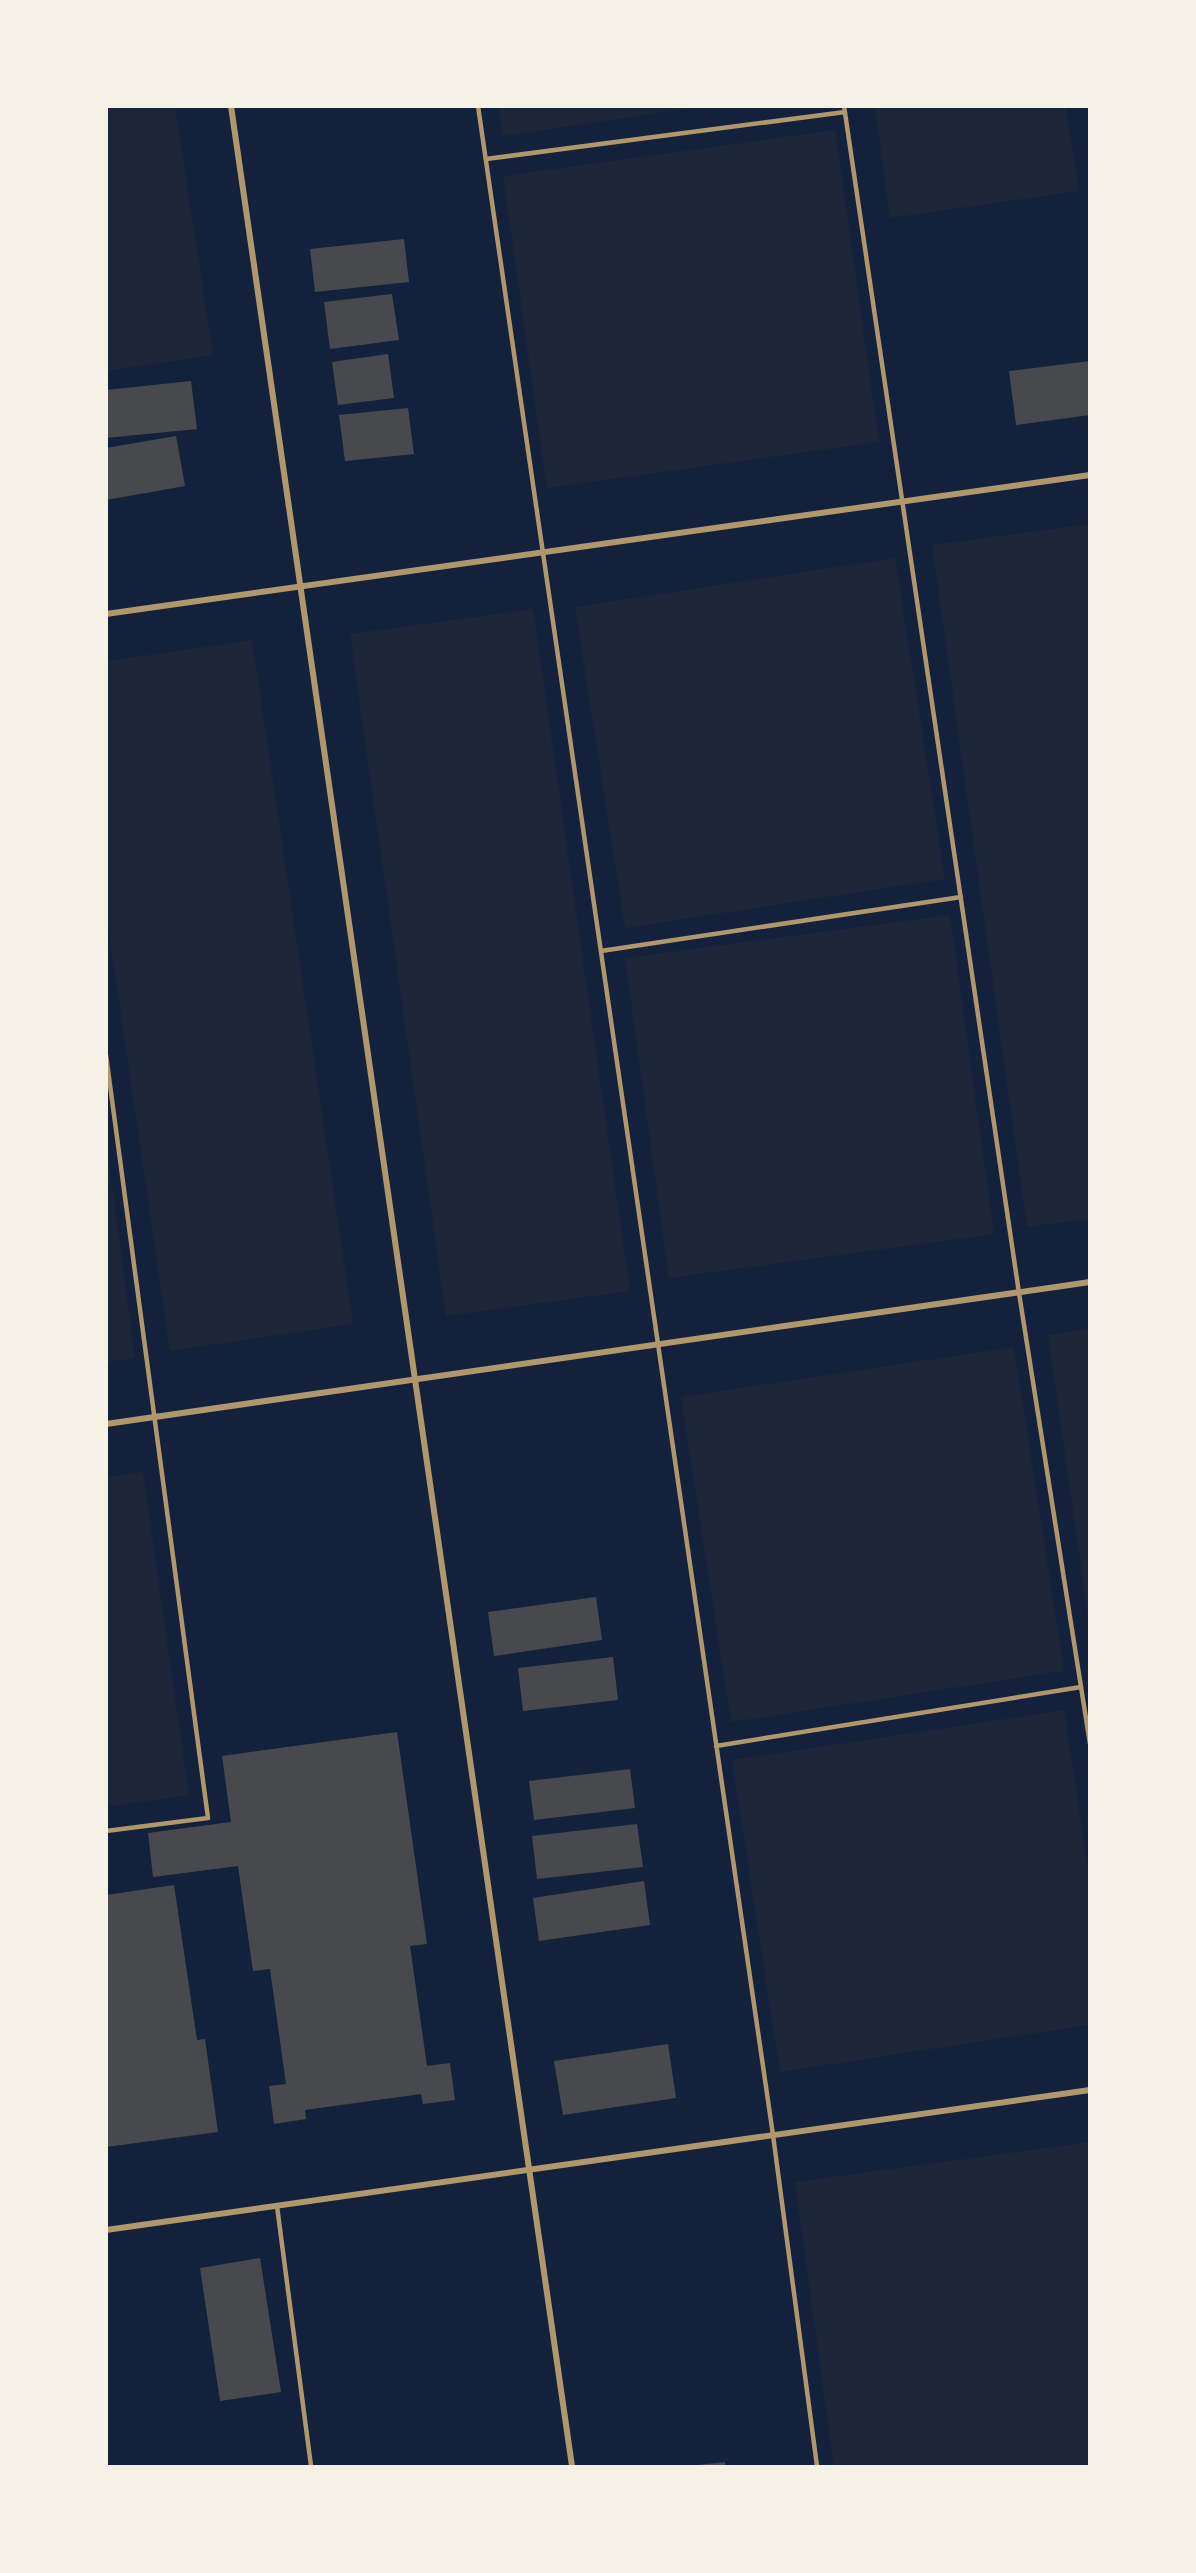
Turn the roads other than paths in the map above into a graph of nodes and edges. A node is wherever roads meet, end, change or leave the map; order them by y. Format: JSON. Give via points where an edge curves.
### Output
{"nodes":[{"id":1,"x":231,"y":106,"type":"edge"},
{"id":2,"x":478,"y":106,"type":"edge"},
{"id":3,"x":844,"y":109,"type":"edge"},
{"id":4,"x":486,"y":159,"type":"junction"},
{"id":5,"x":1089,"y":475,"type":"edge"},
{"id":6,"x":902,"y":502,"type":"junction"},
{"id":7,"x":543,"y":552,"type":"junction"},
{"id":8,"x":300,"y":586,"type":"junction"},
{"id":9,"x":106,"y":614,"type":"edge"},
{"id":10,"x":961,"y":897,"type":"junction"},
{"id":11,"x":601,"y":951,"type":"junction"},
{"id":12,"x":106,"y":1055,"type":"edge"},
{"id":13,"x":1089,"y":1282,"type":"edge"},
{"id":14,"x":1019,"y":1293,"type":"junction"},
{"id":15,"x":658,"y":1345,"type":"junction"},
{"id":16,"x":414,"y":1380,"type":"junction"},
{"id":17,"x":155,"y":1417,"type":"junction"},
{"id":18,"x":106,"y":1424,"type":"edge"},
{"id":19,"x":1081,"y":1687,"type":"junction"},
{"id":20,"x":1089,"y":1744,"type":"edge"},
{"id":21,"x":716,"y":1746,"type":"junction"},
{"id":22,"x":106,"y":1831,"type":"edge"},
{"id":23,"x":1089,"y":2090,"type":"edge"},
{"id":24,"x":772,"y":2135,"type":"junction"},
{"id":25,"x":529,"y":2170,"type":"junction"},
{"id":26,"x":277,"y":2206,"type":"junction"},
{"id":27,"x":106,"y":2230,"type":"edge"},
{"id":28,"x":311,"y":2466,"type":"edge"},
{"id":29,"x":572,"y":2466,"type":"edge"},
{"id":30,"x":817,"y":2466,"type":"edge"}],
"edges":[{"from":1,"to":8,"type":"street"},
{"from":2,"to":4,"type":"lane"},
{"from":3,"to":4,"type":"lane"},
{"from":3,"to":6,"type":"lane"},
{"from":4,"to":7,"type":"lane"},
{"from":5,"to":6,"type":"street"},
{"from":6,"to":7,"type":"street"},
{"from":6,"to":10,"type":"lane"},
{"from":7,"to":8,"type":"street"},
{"from":7,"to":11,"type":"lane"},
{"from":8,"to":9,"type":"street"},
{"from":8,"to":16,"type":"street"},
{"from":10,"to":11,"type":"lane"},
{"from":10,"to":14,"type":"lane"},
{"from":11,"to":15,"type":"lane"},
{"from":12,"to":17,"type":"lane"},
{"from":13,"to":14,"type":"street"},
{"from":14,"to":15,"type":"street"},
{"from":14,"to":19,"type":"lane"},
{"from":15,"to":16,"type":"street"},
{"from":15,"to":21,"type":"lane"},
{"from":16,"to":17,"type":"street"},
{"from":16,"to":25,"type":"street"},
{"from":17,"to":18,"type":"street"},
{"from":17,"to":22,"type":"lane","via":[[208,1818]]},
{"from":19,"to":20,"type":"lane"},
{"from":19,"to":21,"type":"lane"},
{"from":21,"to":24,"type":"lane"},
{"from":23,"to":24,"type":"street"},
{"from":24,"to":25,"type":"street"},
{"from":24,"to":30,"type":"lane"},
{"from":25,"to":26,"type":"street"},
{"from":25,"to":29,"type":"street"},
{"from":26,"to":27,"type":"street"},
{"from":26,"to":28,"type":"lane"}]}
